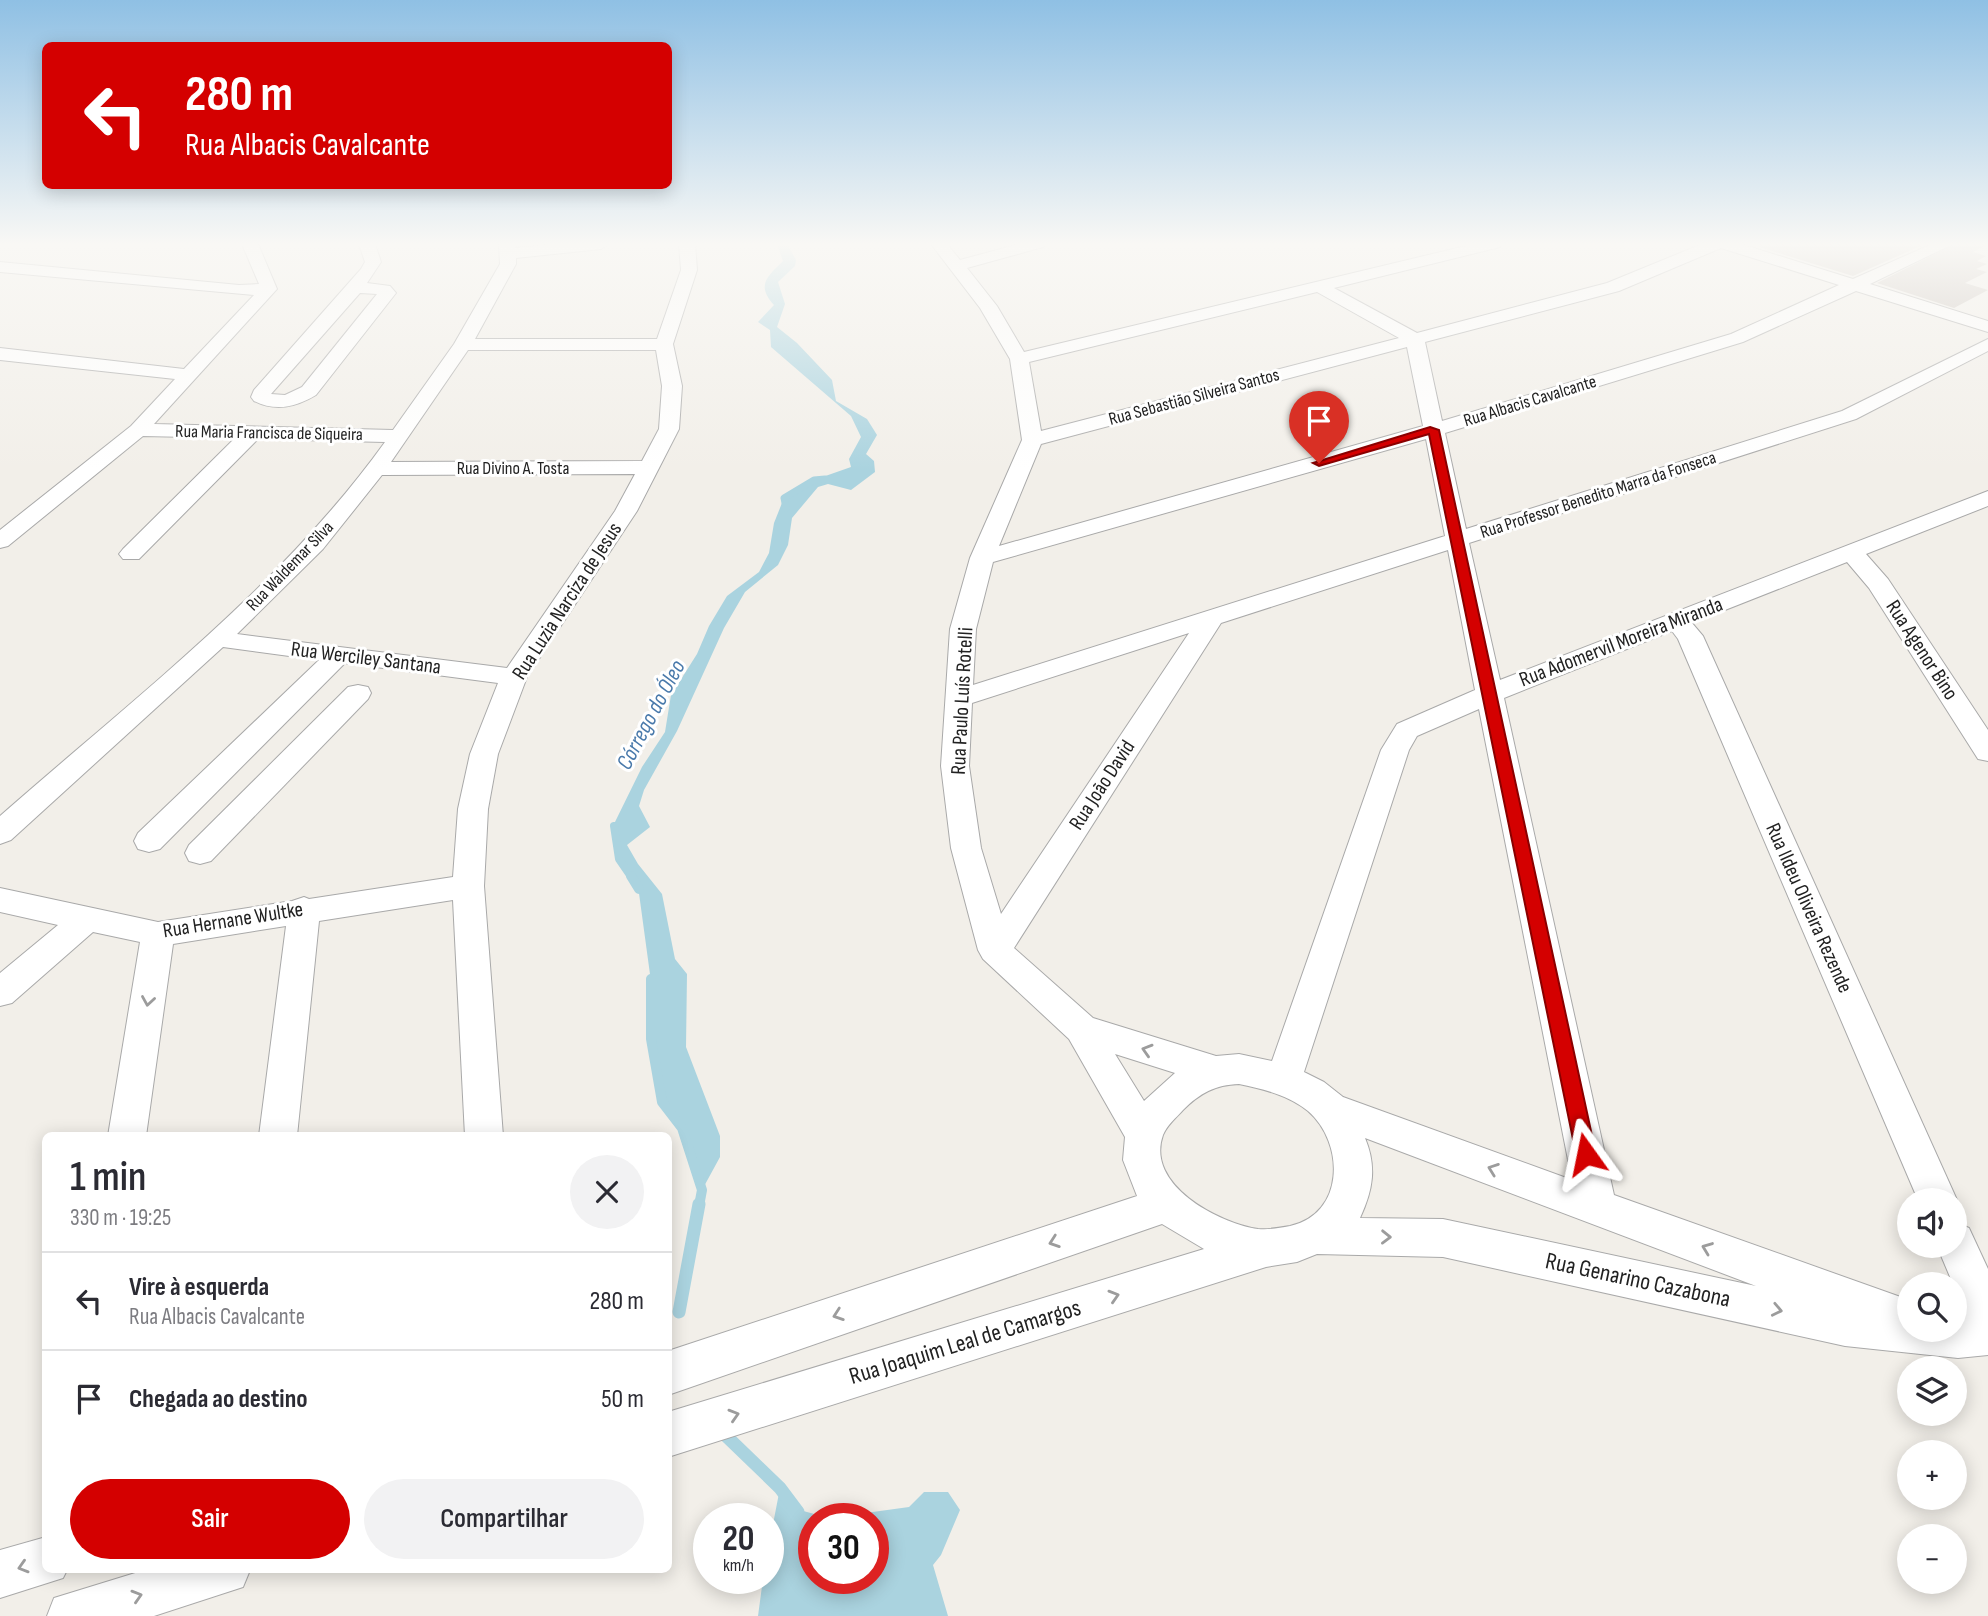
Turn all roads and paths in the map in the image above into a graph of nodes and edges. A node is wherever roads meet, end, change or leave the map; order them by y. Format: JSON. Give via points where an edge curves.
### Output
{"nodes":[{"id":1,"x":241,"y":319,"type":"edge"},
{"id":2,"x":326,"y":319,"type":"edge"},
{"id":3,"x":366,"y":319,"type":"edge"},
{"id":4,"x":477,"y":319,"type":"edge"},
{"id":5,"x":672,"y":319,"type":"edge"},
{"id":6,"x":996,"y":319,"type":"edge"},
{"id":7,"x":1184,"y":319,"type":"edge"},
{"id":8,"x":1379,"y":319,"type":"edge"},
{"id":9,"x":1490,"y":319,"type":"edge"},
{"id":10,"x":1779,"y":319,"type":"edge"},
{"id":11,"x":1964,"y":319,"type":"edge"},
{"id":12,"x":1988,"y":327,"type":"edge"},
{"id":13,"x":1415,"y":339,"type":"junction"},
{"id":14,"x":664,"y":344,"type":"junction"},
{"id":15,"x":1988,"y":344,"type":"edge"},
{"id":16,"x":463,"y":345,"type":"junction"},
{"id":17,"x":0,"y":354,"type":"edge"},
{"id":18,"x":25,"y":356,"type":"junction"},
{"id":19,"x":1019,"y":359,"type":"junction"},
{"id":20,"x":0,"y":370,"type":"edge"},
{"id":21,"x":190,"y":375,"type":"junction"},
{"id":22,"x":138,"y":430,"type":"junction"},
{"id":23,"x":1434,"y":430,"type":"junction"},
{"id":24,"x":252,"y":433,"type":"junction"},
{"id":25,"x":400,"y":436,"type":"junction"},
{"id":26,"x":1032,"y":440,"type":"junction"},
{"id":27,"x":650,"y":467,"type":"junction"},
{"id":28,"x":376,"y":468,"type":"junction"},
{"id":29,"x":1988,"y":498,"type":"edge"},
{"id":30,"x":0,"y":541,"type":"edge"},
{"id":31,"x":1457,"y":541,"type":"junction"},
{"id":32,"x":1851,"y":552,"type":"junction"},
{"id":33,"x":131,"y":554,"type":"dead end"},
{"id":34,"x":982,"y":558,"type":"junction"},
{"id":35,"x":1210,"y":620,"type":"junction"},
{"id":36,"x":1676,"y":621,"type":"junction"},
{"id":37,"x":218,"y":639,"type":"junction"},
{"id":38,"x":339,"y":655,"type":"junction"},
{"id":39,"x":514,"y":677,"type":"junction"},
{"id":40,"x":358,"y":693,"type":"dead end"},
{"id":41,"x":1489,"y":694,"type":"junction"},
{"id":42,"x":959,"y":698,"type":"junction"},
{"id":43,"x":240,"y":751,"type":"junction"},
{"id":44,"x":1988,"y":752,"type":"edge"},
{"id":45,"x":292,"y":762,"type":"junction"},
{"id":46,"x":3,"y":827,"type":"edge"},
{"id":47,"x":149,"y":841,"type":"dead end"},
{"id":48,"x":200,"y":853,"type":"dead end"},
{"id":49,"x":468,"y":886,"type":"junction"},
{"id":50,"x":0,"y":900,"type":"edge"},
{"id":51,"x":304,"y":909,"type":"junction"},
{"id":52,"x":88,"y":918,"type":"junction"},
{"id":53,"x":158,"y":934,"type":"junction"},
{"id":54,"x":995,"y":950,"type":"junction"},
{"id":55,"x":0,"y":993,"type":"edge"},
{"id":56,"x":1081,"y":1029,"type":"junction"},
{"id":57,"x":1212,"y":1070,"type":"junction"},
{"id":58,"x":1283,"y":1081,"type":"junction"},
{"id":59,"x":1331,"y":1109,"type":"junction"},
{"id":60,"x":128,"y":1132,"type":"edge"},
{"id":61,"x":278,"y":1132,"type":"edge"},
{"id":62,"x":484,"y":1132,"type":"edge"},
{"id":63,"x":1144,"y":1135,"type":"junction"},
{"id":64,"x":1932,"y":1188,"type":"edge"},
{"id":65,"x":1165,"y":1205,"type":"junction"},
{"id":66,"x":1597,"y":1207,"type":"junction"},
{"id":67,"x":1318,"y":1236,"type":"junction"},
{"id":68,"x":1262,"y":1250,"type":"junction"},
{"id":69,"x":1958,"y":1258,"type":"edge"},
{"id":70,"x":1897,"y":1316,"type":"edge"},
{"id":71,"x":1968,"y":1329,"type":"edge"},
{"id":72,"x":672,"y":1372,"type":"edge"},
{"id":73,"x":672,"y":1434,"type":"edge"},
{"id":74,"x":42,"y":1562,"type":"edge"},
{"id":75,"x":216,"y":1573,"type":"edge"},
{"id":76,"x":0,"y":1574,"type":"edge"},
{"id":77,"x":72,"y":1616,"type":"edge"}],
"edges":[{"from":1,"to":21,"type":"street"},
{"from":2,"to":3,"type":"street","via":[[261,397],[279,403],[309,391]]},
{"from":4,"to":16,"type":"street","name":"Rua Waldemar Silva"},
{"from":5,"to":14,"type":"street","name":"Rua Luzia Narciza de Jesus"},
{"from":6,"to":19,"type":"street"},
{"from":7,"to":19,"type":"street"},
{"from":8,"to":13,"type":"street"},
{"from":9,"to":13,"type":"street","name":"Rua Sebastião Silveira Santos"},
{"from":10,"to":23,"type":"street","name":"Rua Albacis Cavalcante","via":[[1737,338]]},
{"from":11,"to":12,"type":"street"},
{"from":13,"to":23,"type":"street"},
{"from":13,"to":26,"type":"street","name":"Rua Sebastião Silveira Santos"},
{"from":14,"to":16,"type":"street"},
{"from":14,"to":27,"type":"street","name":"Rua Luzia Narciza de Jesus","via":[[672,386],[669,429]]},
{"from":15,"to":31,"type":"street","name":"Rua Professor Benedito Marra da Fonseca","via":[[1849,415]]},
{"from":16,"to":25,"type":"street","name":"Rua Waldemar Silva"},
{"from":17,"to":18,"type":"street"},
{"from":18,"to":20,"type":"street"},
{"from":18,"to":21,"type":"street"},
{"from":19,"to":26,"type":"street"},
{"from":21,"to":22,"type":"street"},
{"from":22,"to":24,"type":"street","name":"Rua Maria Francisca de Siqueira"},
{"from":22,"to":30,"type":"street"},
{"from":23,"to":31,"type":"street"},
{"from":23,"to":34,"type":"street","name":"Rua Albacis Cavalcante"},
{"from":24,"to":25,"type":"street","name":"Rua Maria Francisca de Siqueira"},
{"from":24,"to":33,"type":"street"},
{"from":25,"to":28,"type":"street","name":"Rua Waldemar Silva"},
{"from":26,"to":34,"type":"street","name":"Rua Paulo Luís Rotelli"},
{"from":27,"to":28,"type":"street","name":"Rua Divino A. Tosta"},
{"from":27,"to":39,"type":"street","name":"Rua Luzia Narciza de Jesus","via":[[626,511]]},
{"from":28,"to":37,"type":"street","name":"Rua Waldemar Silva","via":[[315,544]]},
{"from":29,"to":32,"type":"street","name":"Rua Adomervil Moreira Miranda"},
{"from":31,"to":35,"type":"street","name":"Rua Professor Benedito Marra da Fonseca"},
{"from":31,"to":41,"type":"street"},
{"from":32,"to":36,"type":"street","name":"Rua Adomervil Moreira Miranda"},
{"from":32,"to":44,"type":"street","name":"Rua Agenor Bino","via":[[1879,584]]},
{"from":34,"to":42,"type":"street","name":"Rua Paulo Luís Rotelli","via":[[963,629]]},
{"from":35,"to":42,"type":"street","name":"Rua Professor Benedito Marra da Fonseca"},
{"from":35,"to":54,"type":"street","name":"Rua João David"},
{"from":36,"to":41,"type":"street","name":"Rua Adomervil Moreira Miranda"},
{"from":36,"to":64,"type":"street","name":"Rua Ildeu Oliveira Rezende","via":[[1690,636]]},
{"from":37,"to":38,"type":"street","name":"Rua Werciley Santana"},
{"from":37,"to":46,"type":"street","name":"Rua Waldemar Silva"},
{"from":38,"to":39,"type":"street","name":"Rua Werciley Santana"},
{"from":38,"to":43,"type":"street"},
{"from":39,"to":49,"type":"street","name":"Rua Luzia Narciza de Jesus","via":[[484,754],[473,809]]},
{"from":40,"to":45,"type":"street"},
{"from":41,"to":58,"type":"street","name":"Rua Adomervil Moreira Miranda","via":[[1407,730],[1395,750]]},
{"from":41,"to":66,"type":"street"},
{"from":42,"to":54,"type":"street","name":"Rua Paulo Luís Rotelli","via":[[956,766],[966,848]]},
{"from":43,"to":45,"type":"street"},
{"from":43,"to":47,"type":"street"},
{"from":45,"to":48,"type":"street"},
{"from":49,"to":51,"type":"street","name":"Rua Hernane Wultke"},
{"from":49,"to":62,"type":"street","name":"Rua Luzia Narciza de Jesus"},
{"from":50,"to":52,"type":"street","name":"Rua Hernane Wultke"},
{"from":51,"to":53,"type":"street","name":"Rua Hernane Wultke"},
{"from":51,"to":61,"type":"street"},
{"from":52,"to":53,"type":"street","name":"Rua Hernane Wultke"},
{"from":52,"to":55,"type":"street"},
{"from":53,"to":60,"type":"street","one_way":true},
{"from":54,"to":56,"type":"street"},
{"from":57,"to":56,"type":"street","one_way":true},
{"from":56,"to":63,"type":"street"},
{"from":57,"to":58,"type":"street","via":[[1239,1069]]},
{"from":57,"to":63,"type":"street","via":[[1170,1098]]},
{"from":58,"to":59,"type":"street"},
{"from":66,"to":59,"type":"street","name":"Rua Genarino Cazabona","one_way":true},
{"from":59,"to":67,"type":"street","via":[[1352,1147],[1356,1176],[1337,1219]]},
{"from":63,"to":65,"type":"street","via":[[1142,1161],[1149,1185]]},
{"from":65,"to":68,"type":"street","via":[[1211,1235]]},
{"from":65,"to":72,"type":"street","one_way":true},
{"from":70,"to":66,"type":"street","name":"Rua Genarino Cazabona","one_way":true},
{"from":67,"to":68,"type":"street"},
{"from":67,"to":71,"type":"street","name":"Rua Genarino Cazabona","one_way":true,"via":[[1443,1238],[1845,1325]]},
{"from":73,"to":68,"type":"street","name":"Rua Joaquim Leal de Camargos","one_way":true},
{"from":69,"to":71,"type":"street"},
{"from":74,"to":76,"type":"street","one_way":true},
{"from":77,"to":75,"type":"street","one_way":true}]}
